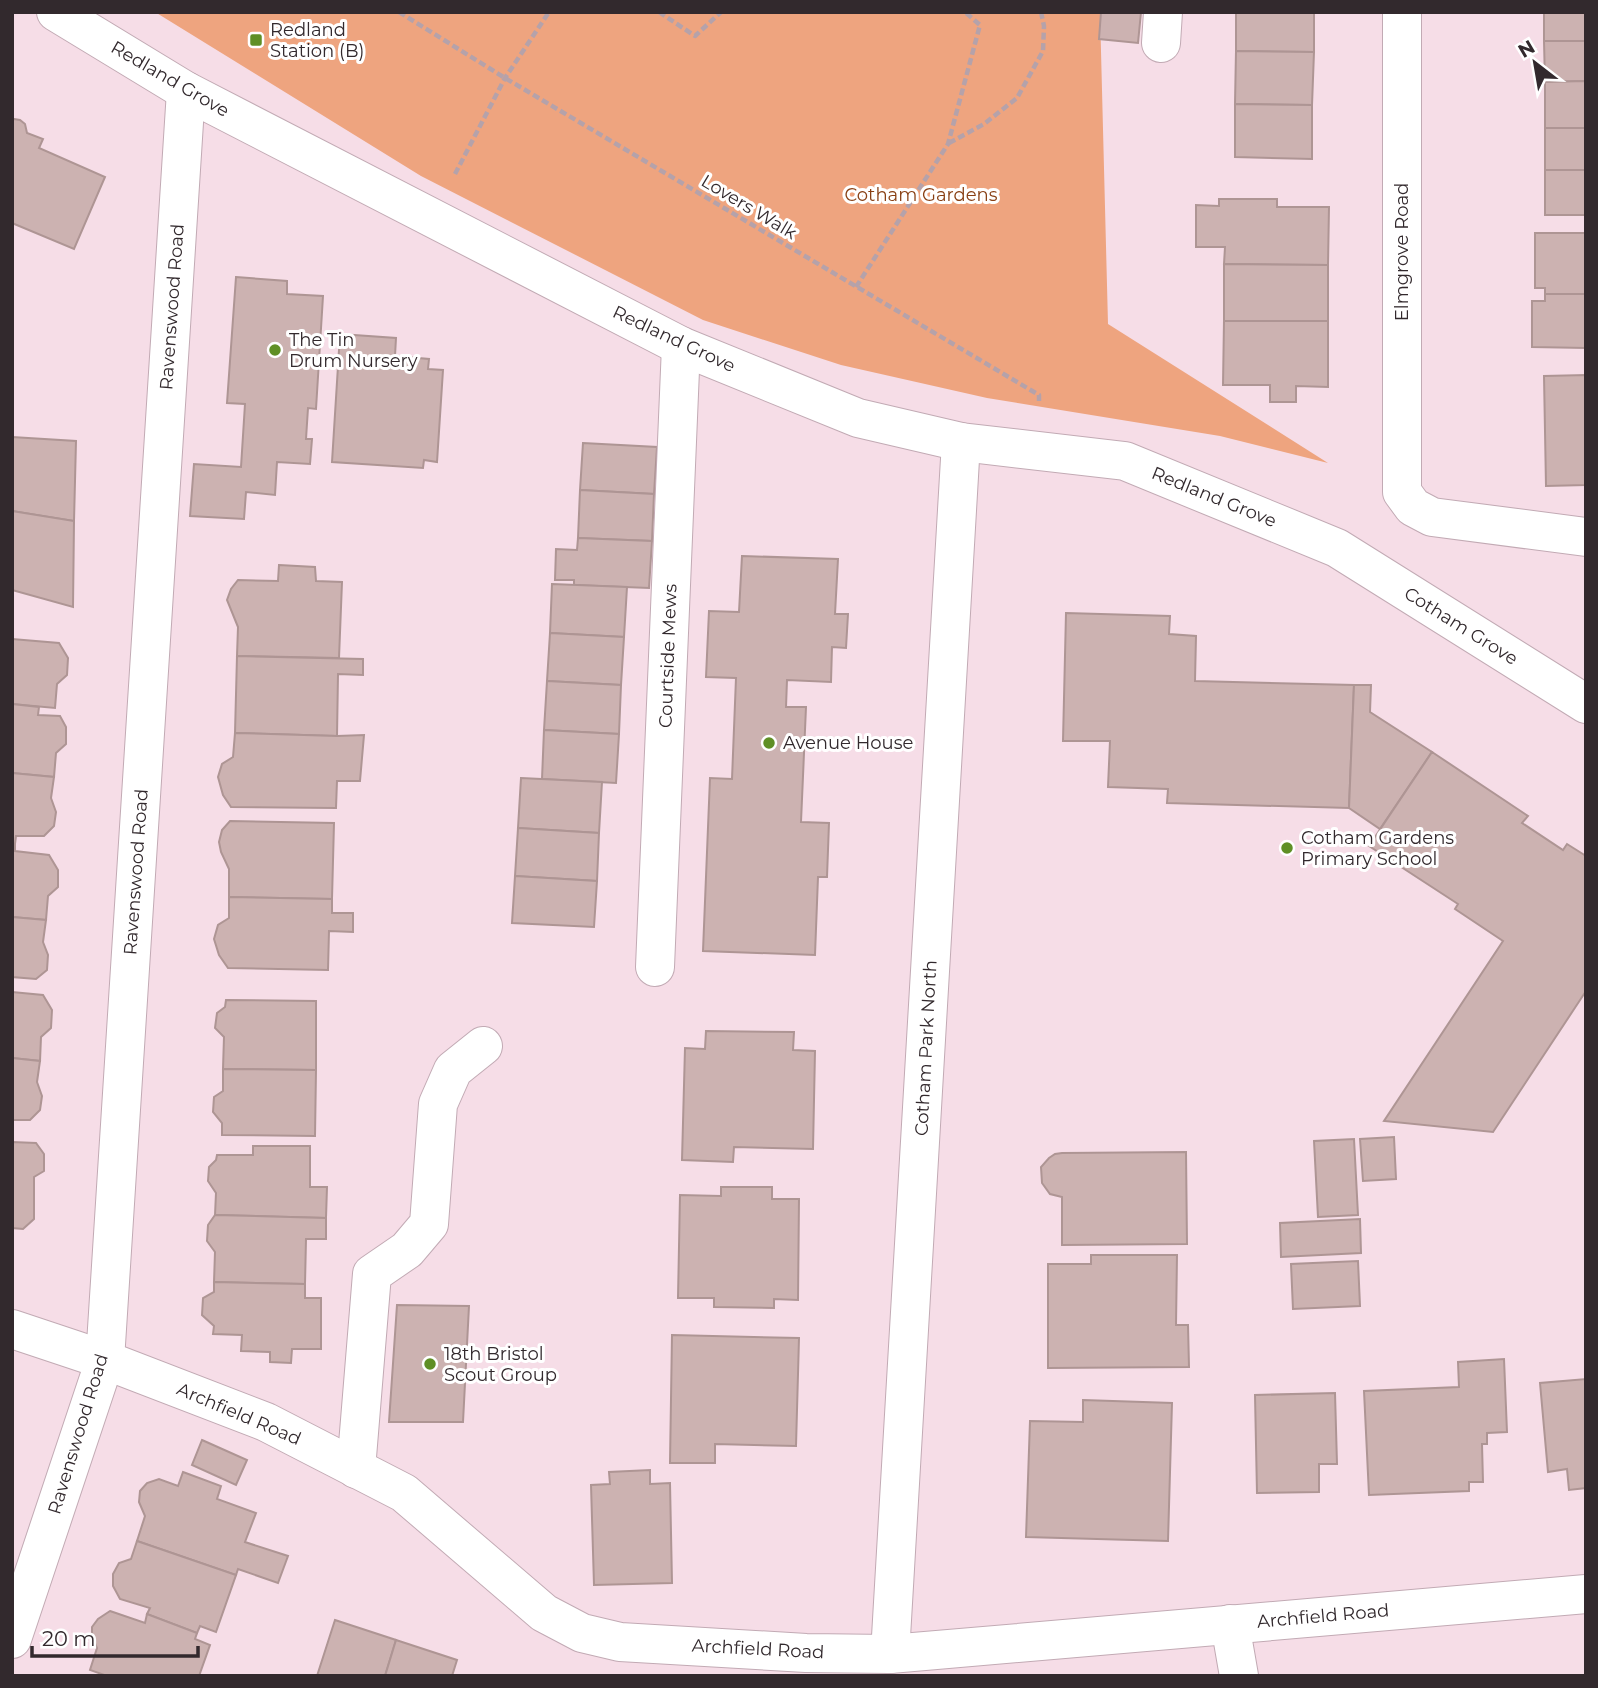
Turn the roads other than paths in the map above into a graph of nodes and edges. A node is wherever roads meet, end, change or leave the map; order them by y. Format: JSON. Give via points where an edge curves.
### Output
{"nodes":[{"id":1,"x":56,"y":12,"type":"edge"},
{"id":2,"x":1402,"y":12,"type":"edge"},
{"id":3,"x":186,"y":91,"type":"junction"},
{"id":4,"x":681,"y":345,"type":"junction"},
{"id":5,"x":961,"y":442,"type":"junction"},
{"id":6,"x":1586,"y":537,"type":"edge"},
{"id":7,"x":1337,"y":548,"type":"joint"},
{"id":8,"x":1586,"y":704,"type":"edge"},
{"id":9,"x":656,"y":967,"type":"dead end"},
{"id":10,"x":483,"y":1045,"type":"dead end"},
{"id":11,"x":12,"y":1329,"type":"edge"},
{"id":12,"x":105,"y":1360,"type":"junction"},
{"id":13,"x":356,"y":1469,"type":"junction"},
{"id":14,"x":1586,"y":1594,"type":"edge"},
{"id":15,"x":1230,"y":1625,"type":"junction"},
{"id":16,"x":12,"y":1639,"type":"edge"},
{"id":17,"x":890,"y":1654,"type":"junction"},
{"id":18,"x":806,"y":1664,"type":"edge"},
{"id":19,"x":1239,"y":1676,"type":"edge"}],
"edges":[{"from":1,"to":3,"type":"street","name":"Redland Grove"},
{"from":2,"to":6,"type":"street","name":"Elmgrove Road","via":[[1402,492],[1413,508],[1432,517]]},
{"from":3,"to":4,"type":"street","name":"Redland Grove"},
{"from":3,"to":12,"type":"street","name":"Ravenswood Road"},
{"from":4,"to":5,"type":"street","name":"Redland Grove","via":[[858,418]]},
{"from":4,"to":9,"type":"street","name":"Courtside Mews"},
{"from":5,"to":7,"type":"street","name":"Redland Grove","via":[[1125,461]]},
{"from":5,"to":17,"type":"street","name":"Cotham Park North"},
{"from":7,"to":8,"type":"street","name":"Cotham Grove"},
{"from":10,"to":13,"type":"street","via":[[453,1070],[439,1104],[429,1224],[407,1251],[372,1274]]},
{"from":11,"to":12,"type":"street","name":"Archfield Road"},
{"from":12,"to":13,"type":"street","name":"Archfield Road","via":[[266,1422]]},
{"from":12,"to":16,"type":"street","name":"Ravenswood Road"},
{"from":13,"to":18,"type":"street","name":"Archfield Road","via":[[404,1493],[544,1613],[582,1633],[620,1642]]},
{"from":14,"to":15,"type":"street","name":"Archfield Road"},
{"from":15,"to":17,"type":"street","name":"Archfield Road"},
{"from":15,"to":19,"type":"street"},
{"from":17,"to":18,"type":"street","name":"Archfield Road"}]}
